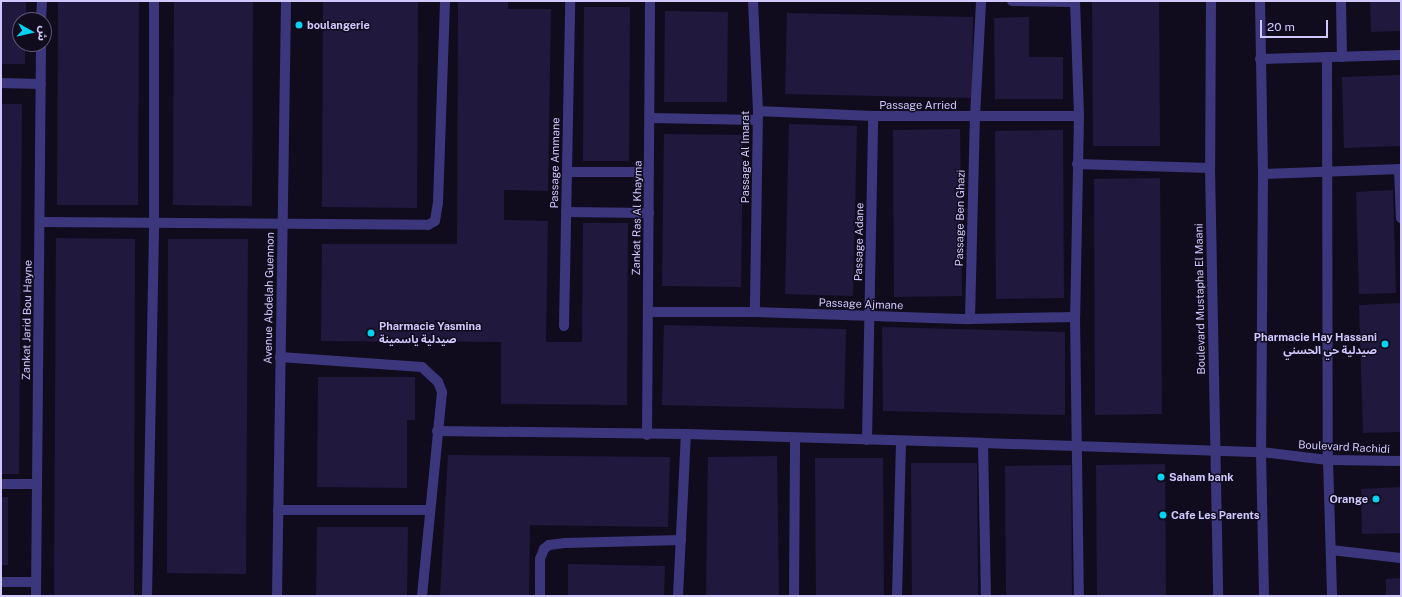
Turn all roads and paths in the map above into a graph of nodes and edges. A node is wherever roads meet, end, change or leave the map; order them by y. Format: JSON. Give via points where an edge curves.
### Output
{"nodes":[{"id":1,"x":42,"y":1,"type":"edge"},
{"id":2,"x":154,"y":1,"type":"edge"},
{"id":3,"x":286,"y":1,"type":"edge"},
{"id":4,"x":445,"y":1,"type":"edge"},
{"id":5,"x":570,"y":1,"type":"edge"},
{"id":6,"x":650,"y":1,"type":"edge"},
{"id":7,"x":753,"y":1,"type":"edge"},
{"id":8,"x":981,"y":1,"type":"edge"},
{"id":9,"x":1012,"y":1,"type":"edge"},
{"id":10,"x":1075,"y":1,"type":"edge"},
{"id":11,"x":1211,"y":1,"type":"edge"},
{"id":12,"x":1260,"y":1,"type":"edge"},
{"id":13,"x":1341,"y":1,"type":"edge"},
{"id":14,"x":42,"y":12,"type":"edge"},
{"id":15,"x":41,"y":52,"type":"edge"},
{"id":16,"x":1401,"y":55,"type":"edge"},
{"id":17,"x":1327,"y":57,"type":"junction"},
{"id":18,"x":1342,"y":57,"type":"junction"},
{"id":19,"x":1260,"y":59,"type":"junction"},
{"id":20,"x":1,"y":84,"type":"edge"},
{"id":21,"x":41,"y":84,"type":"junction"},
{"id":22,"x":758,"y":115,"type":"junction"},
{"id":23,"x":873,"y":116,"type":"junction"},
{"id":24,"x":1079,"y":116,"type":"junction"},
{"id":25,"x":975,"y":117,"type":"junction"},
{"id":26,"x":650,"y":118,"type":"junction"},
{"id":27,"x":1077,"y":164,"type":"junction"},
{"id":28,"x":1210,"y":168,"type":"junction"},
{"id":29,"x":1400,"y":169,"type":"edge"},
{"id":30,"x":567,"y":172,"type":"junction"},
{"id":31,"x":649,"y":172,"type":"junction"},
{"id":32,"x":1328,"y":172,"type":"junction"},
{"id":33,"x":1263,"y":174,"type":"junction"},
{"id":34,"x":566,"y":212,"type":"junction"},
{"id":35,"x":649,"y":213,"type":"junction"},
{"id":36,"x":1401,"y":218,"type":"edge"},
{"id":37,"x":40,"y":222,"type":"junction"},
{"id":38,"x":154,"y":223,"type":"junction"},
{"id":39,"x":283,"y":225,"type":"junction"},
{"id":40,"x":648,"y":312,"type":"junction"},
{"id":41,"x":755,"y":312,"type":"junction"},
{"id":42,"x":869,"y":317,"type":"junction"},
{"id":43,"x":1074,"y":317,"type":"junction"},
{"id":44,"x":970,"y":319,"type":"junction"},
{"id":45,"x":564,"y":326,"type":"dead end"},
{"id":46,"x":280,"y":357,"type":"junction"},
{"id":47,"x":437,"y":430,"type":"junction"},
{"id":48,"x":686,"y":434,"type":"junction"},
{"id":49,"x":647,"y":435,"type":"junction"},
{"id":50,"x":795,"y":439,"type":"junction"},
{"id":51,"x":867,"y":440,"type":"junction"},
{"id":52,"x":901,"y":442,"type":"junction"},
{"id":53,"x":983,"y":443,"type":"junction"},
{"id":54,"x":1076,"y":447,"type":"junction"},
{"id":55,"x":1214,"y":450,"type":"junction"},
{"id":56,"x":1261,"y":452,"type":"junction"},
{"id":57,"x":1328,"y":460,"type":"junction"},
{"id":58,"x":1401,"y":461,"type":"edge"},
{"id":59,"x":1,"y":484,"type":"edge"},
{"id":60,"x":37,"y":484,"type":"junction"},
{"id":61,"x":278,"y":510,"type":"junction"},
{"id":62,"x":430,"y":510,"type":"junction"},
{"id":63,"x":681,"y":540,"type":"junction"},
{"id":64,"x":1331,"y":550,"type":"junction"},
{"id":65,"x":1401,"y":558,"type":"edge"},
{"id":66,"x":1,"y":582,"type":"edge"},
{"id":67,"x":36,"y":582,"type":"junction"},
{"id":68,"x":36,"y":596,"type":"edge"},
{"id":69,"x":147,"y":596,"type":"edge"},
{"id":70,"x":277,"y":596,"type":"edge"},
{"id":71,"x":422,"y":596,"type":"edge"},
{"id":72,"x":540,"y":596,"type":"edge"},
{"id":73,"x":678,"y":596,"type":"edge"},
{"id":74,"x":794,"y":596,"type":"edge"},
{"id":75,"x":896,"y":596,"type":"edge"},
{"id":76,"x":986,"y":596,"type":"edge"},
{"id":77,"x":1079,"y":596,"type":"edge"},
{"id":78,"x":1218,"y":596,"type":"edge"},
{"id":79,"x":1264,"y":596,"type":"edge"},
{"id":80,"x":1332,"y":596,"type":"edge"}],
"edges":[{"from":1,"to":14,"type":"street"},
{"from":2,"to":38,"type":"street"},
{"from":3,"to":39,"type":"street","name":"Avenue Abdelah Guennon"},
{"from":4,"to":39,"type":"street","via":[[438,203],[435,221],[421,226]]},
{"from":5,"to":30,"type":"street","name":"Passage Ammane"},
{"from":6,"to":26,"type":"street","name":"Zankat Ras Al Khayma"},
{"from":7,"to":22,"type":"street","name":"Passage Al Imarat"},
{"from":8,"to":25,"type":"street","name":"Passage Ben Ghazi"},
{"from":9,"to":10,"type":"street"},
{"from":10,"to":24,"type":"street"},
{"from":11,"to":28,"type":"street","name":"Boulevard Mustapha El Maani"},
{"from":12,"to":19,"type":"street"},
{"from":13,"to":18,"type":"street"},
{"from":15,"to":21,"type":"street","name":"Zankat Jarid Bou Hayne"},
{"from":16,"to":18,"type":"street"},
{"from":17,"to":18,"type":"street"},
{"from":17,"to":19,"type":"street"},
{"from":17,"to":32,"type":"street"},
{"from":19,"to":33,"type":"street"},
{"from":20,"to":21,"type":"street"},
{"from":21,"to":37,"type":"street","name":"Zankat Jarid Bou Hayne"},
{"from":22,"to":23,"type":"street","name":"Passage Arried"},
{"from":22,"to":26,"type":"street","name":"Passage Arried"},
{"from":22,"to":41,"type":"street","name":"Passage Al Imarat"},
{"from":23,"to":25,"type":"street","name":"Passage Arried"},
{"from":23,"to":42,"type":"street","name":"Passage Adane"},
{"from":24,"to":25,"type":"street","name":"Passage Arried"},
{"from":24,"to":27,"type":"street"},
{"from":25,"to":44,"type":"street","name":"Passage Ben Ghazi"},
{"from":26,"to":31,"type":"street","name":"Zankat Ras Al Khayma"},
{"from":27,"to":28,"type":"street"},
{"from":27,"to":43,"type":"street"},
{"from":28,"to":55,"type":"street","name":"Boulevard Mustapha El Maani"},
{"from":29,"to":32,"type":"street"},
{"from":29,"to":36,"type":"street"},
{"from":30,"to":31,"type":"street"},
{"from":30,"to":34,"type":"street","name":"Passage Ammane"},
{"from":31,"to":35,"type":"street","name":"Zankat Ras Al Khayma"},
{"from":32,"to":33,"type":"street"},
{"from":32,"to":57,"type":"street"},
{"from":33,"to":56,"type":"street"},
{"from":34,"to":35,"type":"street"},
{"from":34,"to":45,"type":"street","name":"Passage Ammane"},
{"from":35,"to":40,"type":"street","name":"Zankat Ras Al Khayma"},
{"from":37,"to":38,"type":"street"},
{"from":37,"to":60,"type":"street","name":"Zankat Jarid Bou Hayne"},
{"from":38,"to":39,"type":"street"},
{"from":38,"to":69,"type":"street"},
{"from":39,"to":46,"type":"street","name":"Avenue Abdelah Guennon"},
{"from":40,"to":41,"type":"street","name":"Passage Ajmane"},
{"from":40,"to":49,"type":"street","name":"Zankat Ras Al Khayma"},
{"from":41,"to":42,"type":"street","name":"Passage Ajmane"},
{"from":42,"to":44,"type":"street","name":"Passage Ajmane"},
{"from":42,"to":51,"type":"street","name":"Passage Adane"},
{"from":43,"to":44,"type":"street","name":"Passage Ajmane"},
{"from":43,"to":54,"type":"street"},
{"from":46,"to":47,"type":"street","via":[[422,367],[438,382],[442,392]]},
{"from":46,"to":61,"type":"street","name":"Avenue Abdelah Guennon"},
{"from":47,"to":49,"type":"street","name":"Boulevard Rachidi"},
{"from":47,"to":62,"type":"street"},
{"from":48,"to":49,"type":"street","name":"Boulevard Rachidi"},
{"from":48,"to":50,"type":"street","name":"Boulevard Rachidi"},
{"from":48,"to":63,"type":"street"},
{"from":50,"to":51,"type":"street","name":"Boulevard Rachidi"},
{"from":50,"to":74,"type":"street"},
{"from":51,"to":52,"type":"street","name":"Boulevard Rachidi"},
{"from":52,"to":53,"type":"street","name":"Boulevard Rachidi"},
{"from":52,"to":75,"type":"street"},
{"from":53,"to":54,"type":"street","name":"Boulevard Rachidi"},
{"from":53,"to":76,"type":"street"},
{"from":54,"to":55,"type":"street","name":"Boulevard Rachidi"},
{"from":54,"to":77,"type":"street"},
{"from":55,"to":56,"type":"street","name":"Boulevard Rachidi"},
{"from":55,"to":78,"type":"street","name":"Boulevard Mustapha El Maani"},
{"from":56,"to":57,"type":"street","name":"Boulevard Rachidi"},
{"from":56,"to":79,"type":"street"},
{"from":57,"to":58,"type":"street","name":"Boulevard Rachidi"},
{"from":57,"to":64,"type":"street"},
{"from":59,"to":60,"type":"street"},
{"from":60,"to":67,"type":"street","name":"Zankat Jarid Bou Hayne"},
{"from":61,"to":62,"type":"street"},
{"from":61,"to":70,"type":"street","name":"Avenue Abdelah Guennon"},
{"from":62,"to":71,"type":"street"},
{"from":63,"to":72,"type":"street","via":[[549,545],[544,549],[540,559]]},
{"from":63,"to":73,"type":"street"},
{"from":64,"to":65,"type":"street"},
{"from":64,"to":80,"type":"street"},
{"from":66,"to":67,"type":"street"},
{"from":67,"to":68,"type":"street","name":"Zankat Jarid Bou Hayne"}]}
